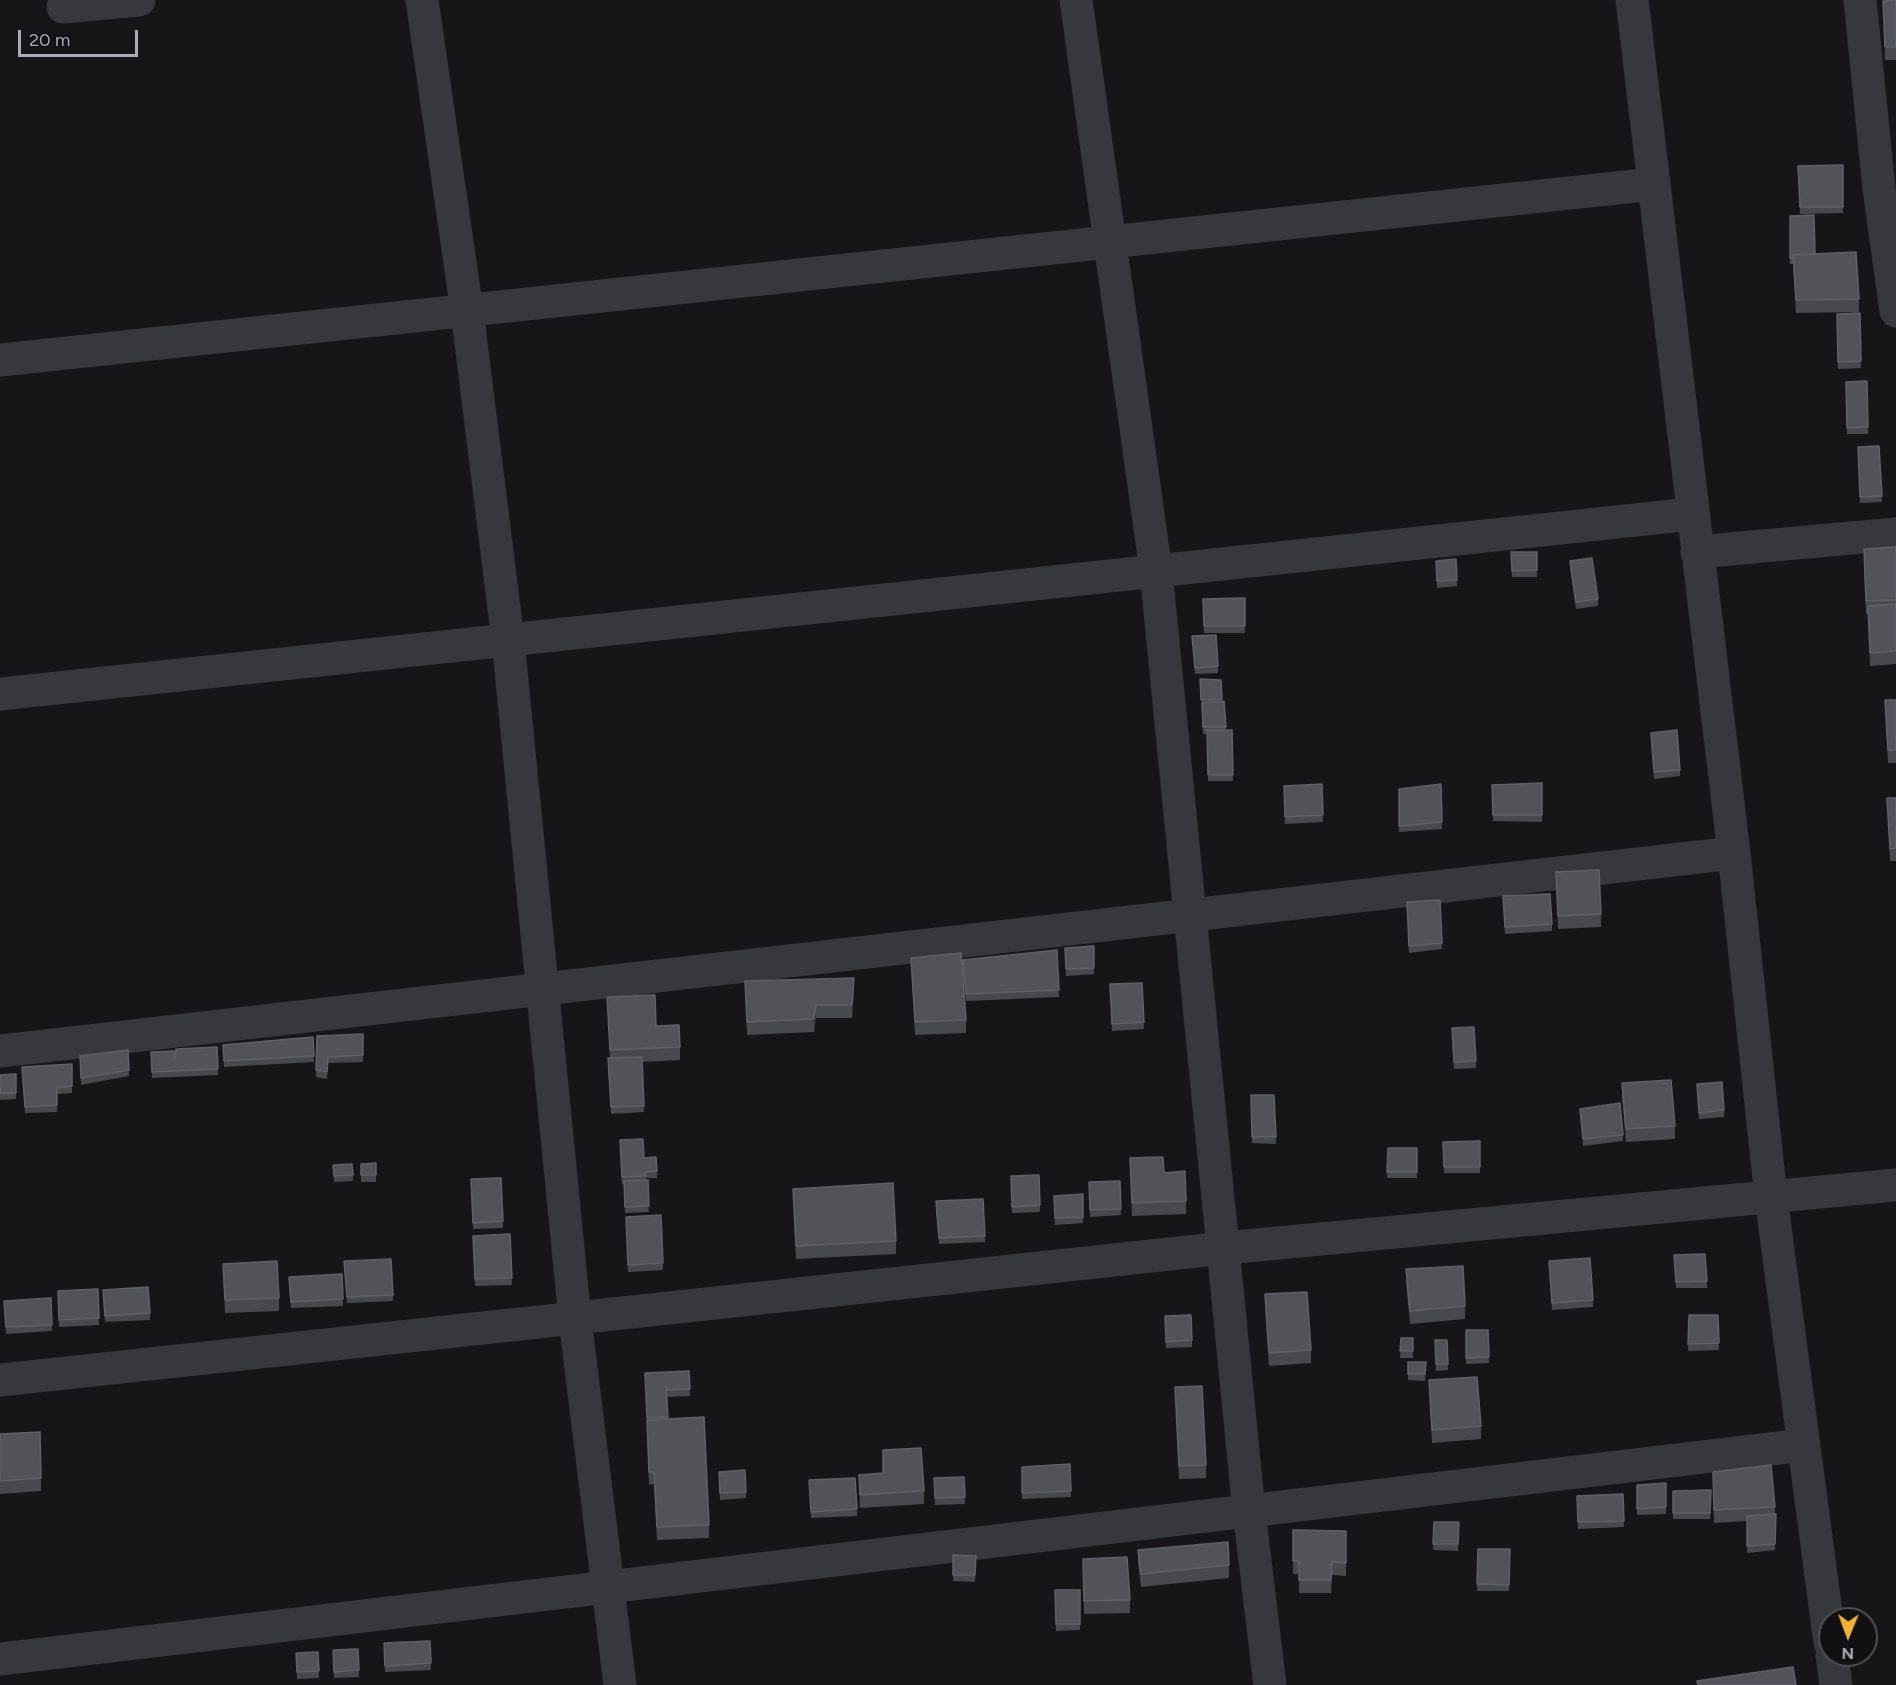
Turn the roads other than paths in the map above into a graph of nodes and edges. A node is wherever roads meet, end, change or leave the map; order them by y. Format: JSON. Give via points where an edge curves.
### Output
{"nodes":[{"id":1,"x":139,"y":0,"type":"edge"},
{"id":2,"x":422,"y":0,"type":"edge"},
{"id":3,"x":1076,"y":0,"type":"edge"},
{"id":4,"x":1632,"y":0,"type":"edge"},
{"id":5,"x":1860,"y":0,"type":"edge"},
{"id":6,"x":63,"y":7,"type":"dead end"},
{"id":7,"x":1654,"y":184,"type":"junction"},
{"id":8,"x":1887,"y":188,"type":"edge"},
{"id":9,"x":1108,"y":242,"type":"junction"},
{"id":10,"x":467,"y":311,"type":"junction"},
{"id":11,"x":1896,"y":311,"type":"edge"},
{"id":12,"x":0,"y":360,"type":"edge"},
{"id":13,"x":1692,"y":514,"type":"junction"},
{"id":14,"x":1896,"y":534,"type":"edge"},
{"id":15,"x":1697,"y":552,"type":"junction"},
{"id":16,"x":1156,"y":571,"type":"junction"},
{"id":17,"x":508,"y":640,"type":"junction"},
{"id":18,"x":0,"y":694,"type":"edge"},
{"id":19,"x":1734,"y":853,"type":"junction"},
{"id":20,"x":1190,"y":915,"type":"junction"},
{"id":21,"x":542,"y":989,"type":"junction"},
{"id":22,"x":0,"y":1051,"type":"edge"},
{"id":23,"x":1896,"y":1185,"type":"edge"},
{"id":24,"x":1771,"y":1197,"type":"junction"},
{"id":25,"x":1225,"y":1248,"type":"junction"},
{"id":26,"x":575,"y":1318,"type":"junction"},
{"id":27,"x":0,"y":1380,"type":"edge"},
{"id":28,"x":1804,"y":1445,"type":"junction"},
{"id":29,"x":1249,"y":1510,"type":"junction"},
{"id":30,"x":609,"y":1586,"type":"junction"},
{"id":31,"x":1825,"y":1607,"type":"edge"},
{"id":32,"x":0,"y":1659,"type":"edge"},
{"id":33,"x":1834,"y":1667,"type":"edge"},
{"id":34,"x":620,"y":1685,"type":"edge"},
{"id":35,"x":1270,"y":1685,"type":"edge"},
{"id":36,"x":1836,"y":1685,"type":"edge"}],
"edges":[{"from":1,"to":6,"type":"street"},
{"from":2,"to":10,"type":"street"},
{"from":3,"to":9,"type":"street"},
{"from":4,"to":7,"type":"street"},
{"from":5,"to":8,"type":"street"},
{"from":7,"to":9,"type":"street"},
{"from":7,"to":13,"type":"street"},
{"from":8,"to":11,"type":"street"},
{"from":9,"to":10,"type":"street"},
{"from":9,"to":16,"type":"street"},
{"from":10,"to":12,"type":"street"},
{"from":10,"to":17,"type":"street"},
{"from":13,"to":15,"type":"street"},
{"from":13,"to":16,"type":"street"},
{"from":14,"to":15,"type":"street"},
{"from":15,"to":19,"type":"street"},
{"from":16,"to":17,"type":"street"},
{"from":16,"to":20,"type":"street"},
{"from":17,"to":18,"type":"street"},
{"from":17,"to":21,"type":"street"},
{"from":19,"to":20,"type":"street"},
{"from":19,"to":24,"type":"street"},
{"from":20,"to":21,"type":"street"},
{"from":20,"to":25,"type":"street"},
{"from":21,"to":22,"type":"street"},
{"from":21,"to":26,"type":"street"},
{"from":23,"to":24,"type":"street"},
{"from":24,"to":25,"type":"street"},
{"from":24,"to":28,"type":"street"},
{"from":25,"to":26,"type":"street"},
{"from":25,"to":29,"type":"street"},
{"from":26,"to":27,"type":"street"},
{"from":26,"to":30,"type":"street"},
{"from":28,"to":29,"type":"street"},
{"from":28,"to":31,"type":"street"},
{"from":29,"to":30,"type":"street"},
{"from":29,"to":35,"type":"street"},
{"from":30,"to":32,"type":"street"},
{"from":30,"to":34,"type":"street"},
{"from":33,"to":36,"type":"street"}]}
